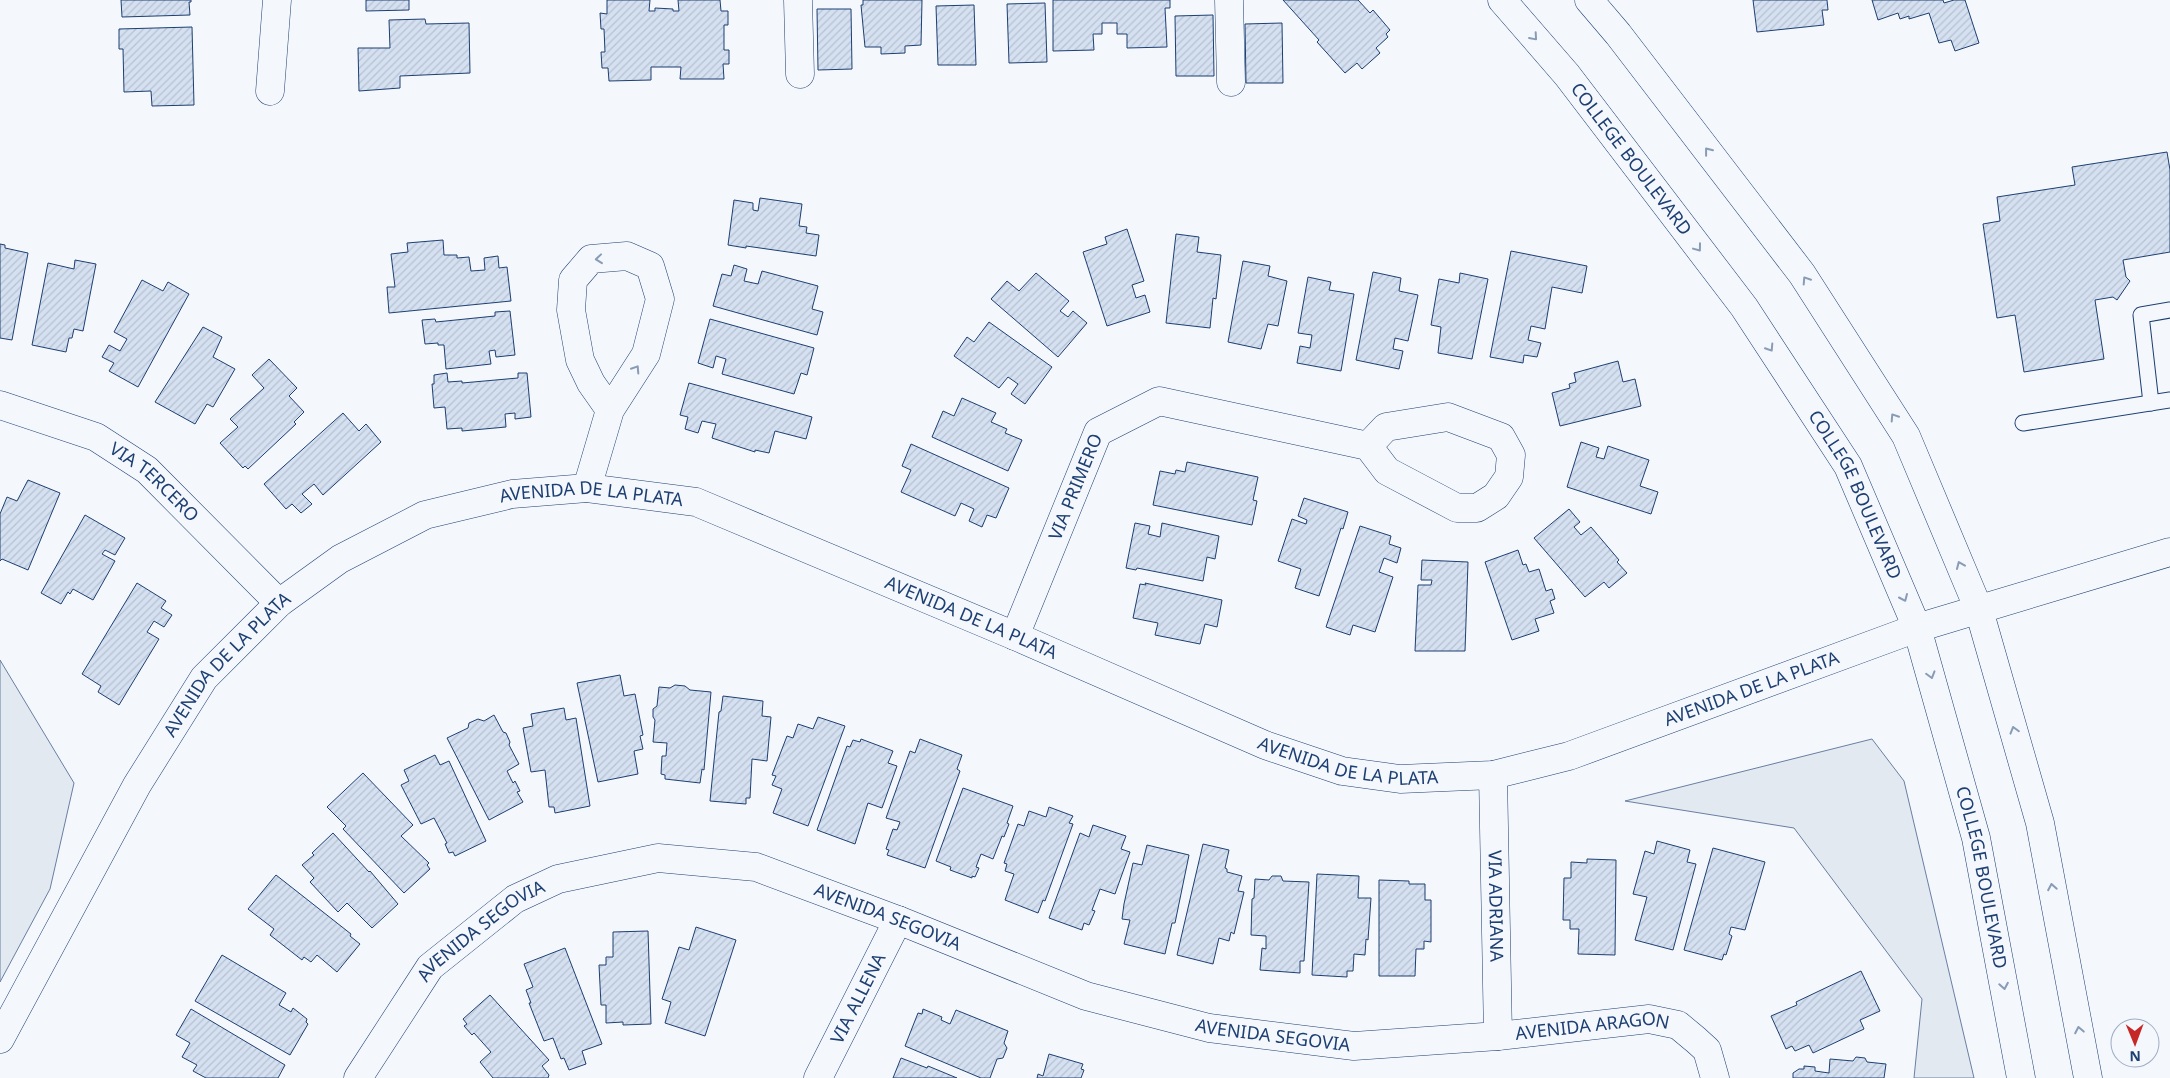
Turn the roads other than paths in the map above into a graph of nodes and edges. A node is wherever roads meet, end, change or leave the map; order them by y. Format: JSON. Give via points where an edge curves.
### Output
{"nodes":[{"id":1,"x":277,"y":0,"type":"edge"},
{"id":2,"x":798,"y":0,"type":"edge"},
{"id":3,"x":1229,"y":0,"type":"edge"},
{"id":4,"x":1502,"y":0,"type":"edge"},
{"id":5,"x":1589,"y":0,"type":"edge"},
{"id":6,"x":800,"y":74,"type":"dead end"},
{"id":7,"x":1231,"y":82,"type":"dead end"},
{"id":8,"x":270,"y":91,"type":"dead end"},
{"id":9,"x":2170,"y":310,"type":"edge"},
{"id":10,"x":2170,"y":400,"type":"edge"},
{"id":11,"x":2150,"y":403,"type":"junction"},
{"id":12,"x":0,"y":405,"type":"edge"},
{"id":13,"x":610,"y":410,"type":"junction"},
{"id":14,"x":2023,"y":424,"type":"dead end"},
{"id":15,"x":1368,"y":446,"type":"junction"},
{"id":16,"x":587,"y":488,"type":"junction"},
{"id":17,"x":2170,"y":552,"type":"edge"},
{"id":18,"x":279,"y":603,"type":"junction"},
{"id":19,"x":1979,"y":610,"type":"junction"},
{"id":20,"x":1917,"y":628,"type":"junction"},
{"id":21,"x":1015,"y":636,"type":"junction"},
{"id":22,"x":1493,"y":775,"type":"junction"},
{"id":23,"x":898,"y":920,"type":"junction"},
{"id":24,"x":1498,"y":1036,"type":"junction"},
{"id":25,"x":0,"y":1039,"type":"edge"},
{"id":26,"x":358,"y":1078,"type":"edge"},
{"id":27,"x":818,"y":1078,"type":"edge"},
{"id":28,"x":1715,"y":1078,"type":"edge"},
{"id":29,"x":2021,"y":1078,"type":"edge"},
{"id":30,"x":2088,"y":1078,"type":"edge"}],
"edges":[{"from":1,"to":8,"type":"street"},
{"from":2,"to":6,"type":"street"},
{"from":3,"to":7,"type":"street"},
{"from":4,"to":20,"type":"street","name":"COLLEGE BOULEVARD","one_way":true,"via":[[1566,75],[1749,315],[1848,466]]},
{"from":19,"to":5,"type":"street","one_way":true,"via":[[1906,436],[1802,274]]},
{"from":9,"to":11,"type":"lane","via":[[2142,315]]},
{"from":10,"to":11,"type":"lane"},
{"from":11,"to":14,"type":"lane"},
{"from":12,"to":18,"type":"street","name":"VIA TERCERO","via":[[96,437],[147,470]]},
{"from":13,"to":13,"type":"street","one_way":true,"via":[[646,354],[660,299],[650,266],[627,256],[591,259],[573,280],[571,310],[580,360]]},
{"from":13,"to":16,"type":"street"},
{"from":15,"to":15,"type":"street","via":[[1387,471],[1457,508],[1477,508],[1496,496],[1509,477],[1511,456],[1501,436],[1448,417],[1386,427]]},
{"from":15,"to":21,"type":"street","name":"VIA PRIMERO","via":[[1159,402],[1098,432]]},
{"from":16,"to":18,"type":"street","name":"AVENIDA DE LA PLATA","via":[[512,494],[425,515],[340,559]]},
{"from":16,"to":21,"type":"street","name":"AVENIDA DE LA PLATA","via":[[696,502]]},
{"from":17,"to":19,"type":"street","name":"AVENIDA DE LA PLATA"},
{"from":18,"to":25,"type":"street","name":"AVENIDA DE LA PLATA","via":[[204,678],[137,785]]},
{"from":19,"to":20,"type":"street","name":"AVENIDA DE LA PLATA"},
{"from":30,"to":19,"type":"street","one_way":true,"via":[[2040,823]]},
{"from":20,"to":22,"type":"street","name":"AVENIDA DE LA PLATA","via":[[1568,756]]},
{"from":20,"to":29,"type":"street","name":"COLLEGE BOULEVARD","one_way":true,"via":[[1976,838]]},
{"from":21,"to":22,"type":"street","name":"AVENIDA DE LA PLATA","via":[[1266,745],[1342,771],[1400,779]]},
{"from":22,"to":24,"type":"street","name":"VIA ADRIANA"},
{"from":23,"to":24,"type":"street","name":"AVENIDA SEGOVIA","via":[[1086,996],[1210,1028],[1354,1046]]},
{"from":23,"to":26,"type":"street","name":"AVENIDA SEGOVIA","via":[[756,867],[658,858],[558,879],[515,899],[430,967]]},
{"from":23,"to":27,"type":"street","name":"VIA ALLENA"},
{"from":24,"to":28,"type":"street","name":"AVENIDA ARAGON","via":[[1649,1019],[1678,1025],[1696,1040],[1707,1050]]}]}
